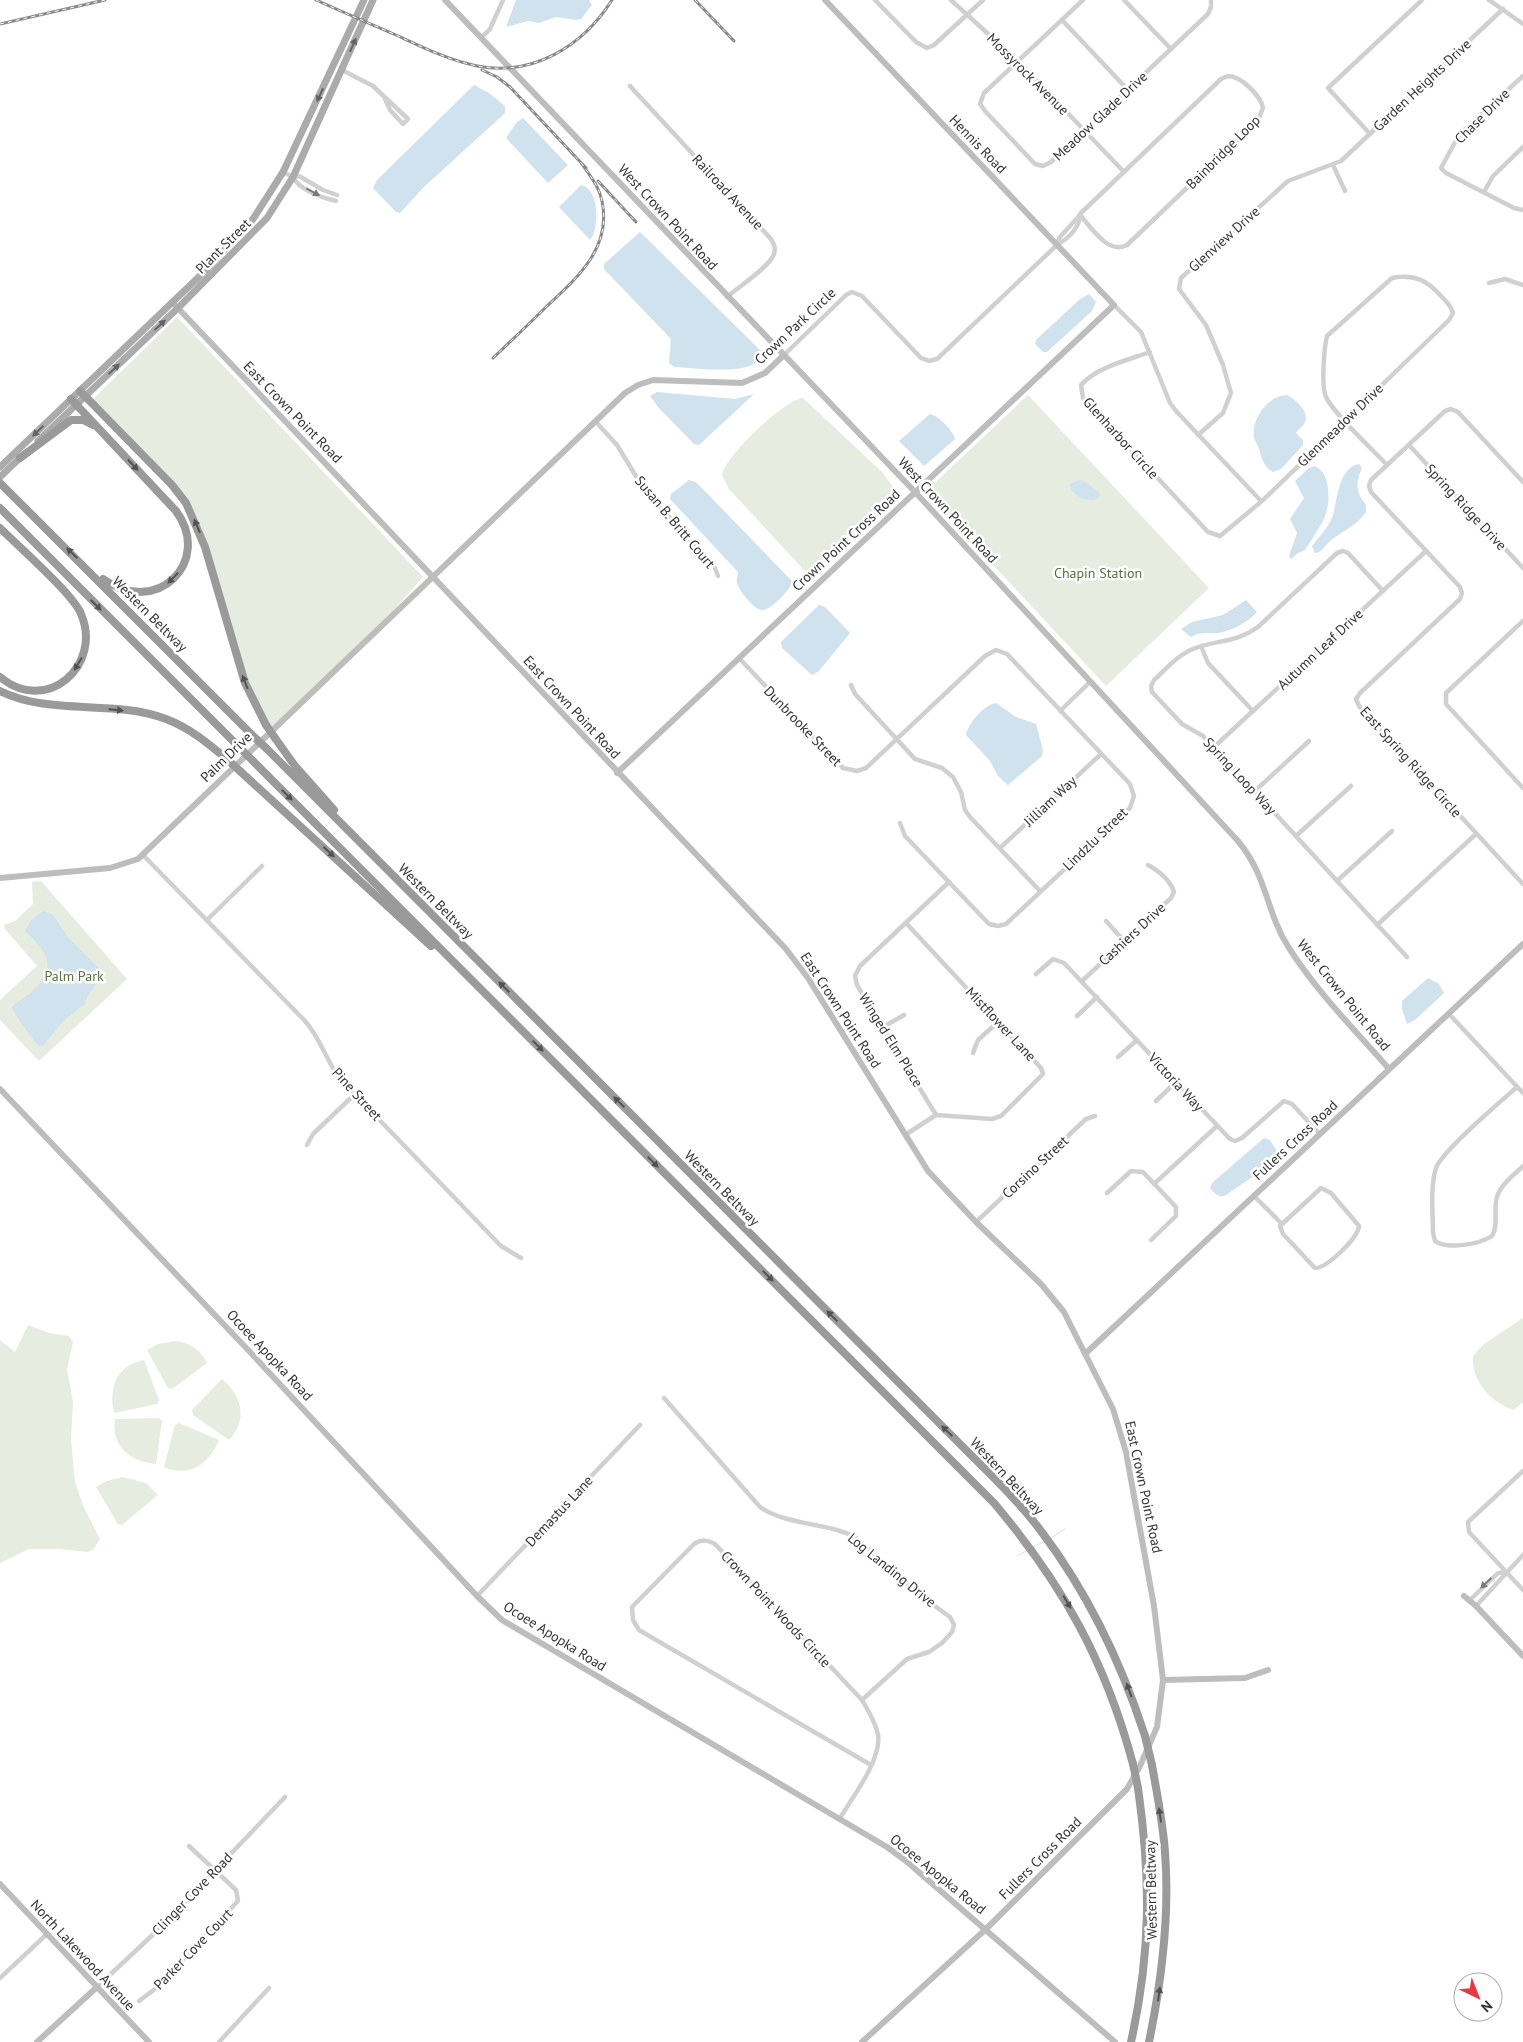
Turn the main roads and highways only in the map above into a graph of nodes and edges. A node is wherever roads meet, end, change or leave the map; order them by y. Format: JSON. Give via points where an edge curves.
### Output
{"nodes":[{"id":1,"x":364,"y":0,"type":"edge"},
{"id":2,"x":373,"y":0,"type":"edge"},
{"id":3,"x":338,"y":56,"type":"junction"},
{"id":4,"x":342,"y":70,"type":"junction"},
{"id":5,"x":329,"y":74,"type":"junction"},
{"id":6,"x":333,"y":90,"type":"junction"},
{"id":7,"x":82,"y":394,"type":"junction"},
{"id":8,"x":74,"y":402,"type":"junction"},
{"id":9,"x":100,"y":429,"type":"junction"},
{"id":10,"x":20,"y":458,"type":"junction"},
{"id":11,"x":0,"y":467,"type":"edge"},
{"id":12,"x":0,"y":478,"type":"edge"},
{"id":13,"x":2,"y":485,"type":"edge"},
{"id":14,"x":0,"y":508,"type":"edge"},
{"id":15,"x":0,"y":528,"type":"edge"},
{"id":16,"x":85,"y":566,"type":"junction"},
{"id":17,"x":0,"y":677,"type":"edge"},
{"id":18,"x":0,"y":691,"type":"edge"},
{"id":19,"x":387,"y":870,"type":"junction"},
{"id":20,"x":515,"y":1023,"type":"junction"},
{"id":21,"x":1132,"y":2041,"type":"edge"},
{"id":22,"x":1149,"y":2042,"type":"edge"}],
"edges":[{"from":1,"to":3,"type":"main road","name":"Plant Street"},
{"from":4,"to":2,"type":"main road","name":"Plant Street","one_way":true},
{"from":3,"to":4,"type":"main road"},
{"from":3,"to":5,"type":"main road","name":"Plant Street"},
{"from":4,"to":6,"type":"main road","name":"Plant Street"},
{"from":5,"to":6,"type":"main road"},
{"from":5,"to":7,"type":"main road","name":"Plant Street","one_way":true,"via":[[283,172],[253,219]]},
{"from":7,"to":6,"type":"main road","name":"Plant Street","one_way":true,"via":[[178,308],[267,218],[293,177]]},
{"from":7,"to":8,"type":"main road","name":"Plant Street"},
{"from":19,"to":7,"type":"highway","one_way":true,"bridge":true,"via":[[295,766],[266,725],[245,683],[205,546],[186,503]]},
{"from":8,"to":9,"type":"highway"},
{"from":8,"to":10,"type":"main road","name":"Plant Street"},
{"from":8,"to":11,"type":"main road","one_way":true},
{"from":9,"to":10,"type":"highway","via":[[83,420],[71,420]]},
{"from":9,"to":16,"type":"highway","one_way":true,"via":[[185,523],[187,552],[173,580],[158,591],[126,591]]},
{"from":10,"to":12,"type":"main road","name":"Plant Street"},
{"from":16,"to":13,"type":"highway","name":"Western Beltway","one_way":true},
{"from":14,"to":20,"type":"highway","name":"Western Beltway","one_way":true,"bridge":true},
{"from":15,"to":17,"type":"highway","one_way":true,"via":[[81,612],[87,637],[82,658],[70,677],[44,692],[17,689]]},
{"from":16,"to":19,"type":"highway","name":"Western Beltway","bridge":true},
{"from":18,"to":20,"type":"highway","one_way":true,"bridge":true,"via":[[28,702],[139,712],[164,718],[201,737]]},
{"from":22,"to":19,"type":"highway","name":"Western Beltway","one_way":true,"bridge":true,"via":[[1163,1962],[1167,1898],[1165,1851],[1152,1765],[1126,1680],[1109,1641],[1056,1552],[972,1455]]},
{"from":20,"to":21,"type":"highway","name":"Western Beltway","one_way":true,"bridge":true,"via":[[962,1471],[1025,1540],[1070,1605],[1099,1663],[1137,1765],[1149,1890],[1142,1981]]}]}
